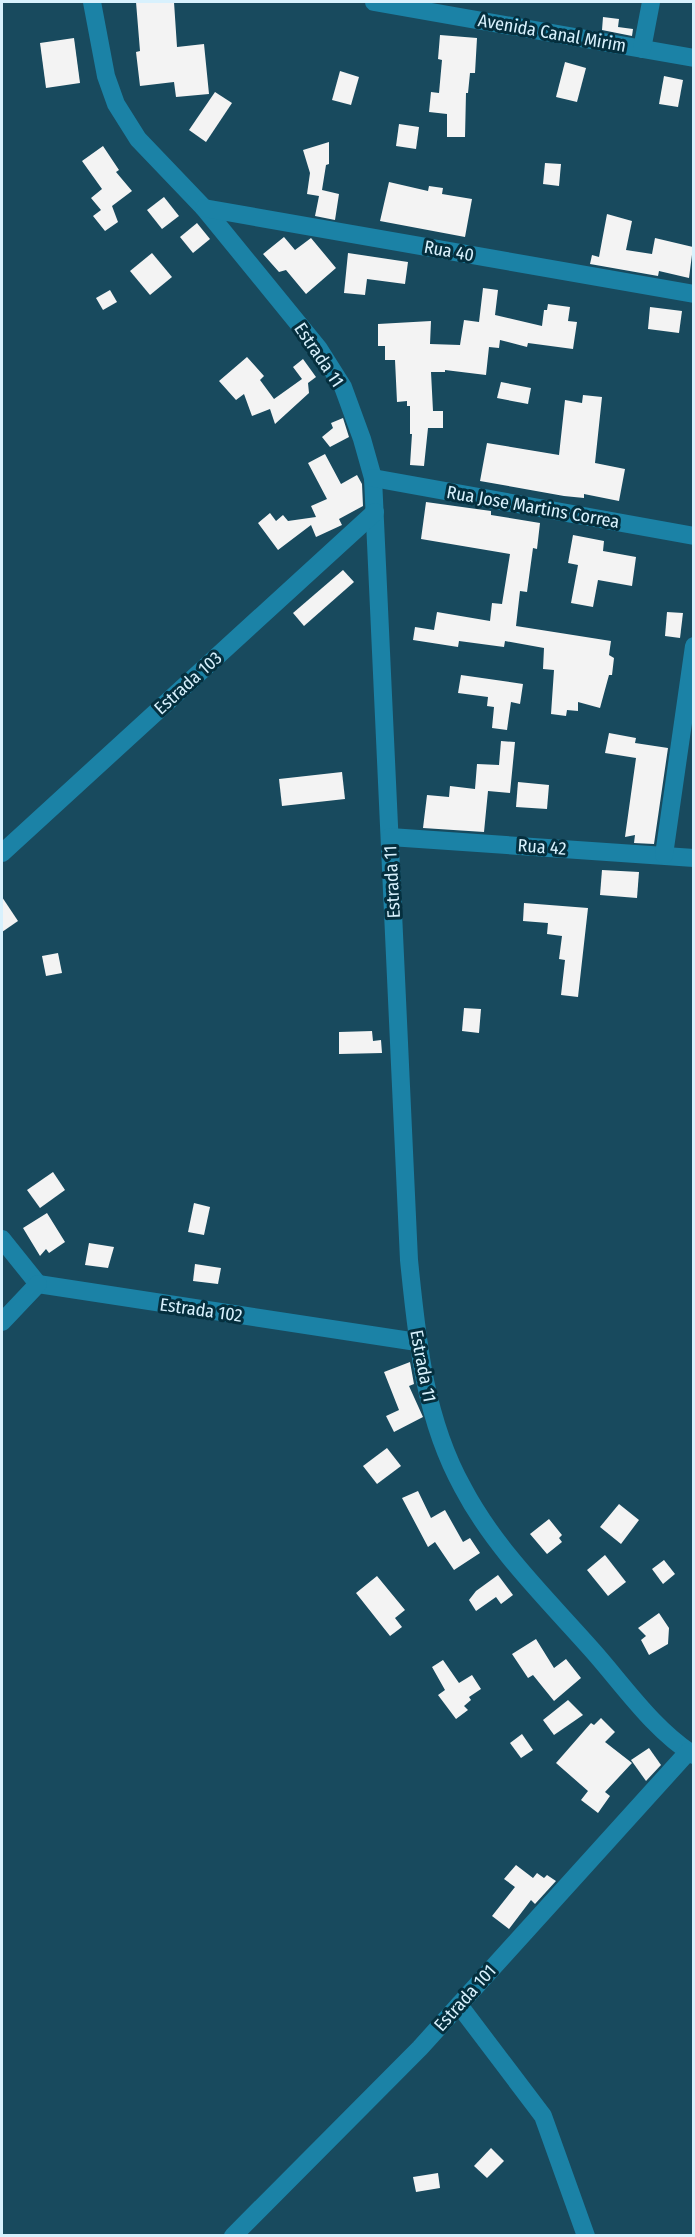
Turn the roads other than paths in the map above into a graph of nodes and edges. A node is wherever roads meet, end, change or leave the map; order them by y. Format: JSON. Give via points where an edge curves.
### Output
{"nodes":[{"id":1,"x":92,"y":2,"type":"edge"},
{"id":2,"x":374,"y":2,"type":"edge"},
{"id":3,"x":651,"y":2,"type":"edge"},
{"id":4,"x":642,"y":49,"type":"junction"},
{"id":5,"x":693,"y":58,"type":"edge"},
{"id":6,"x":204,"y":208,"type":"junction"},
{"id":7,"x":693,"y":294,"type":"edge"},
{"id":8,"x":373,"y":478,"type":"junction"},
{"id":9,"x":375,"y":512,"type":"junction"},
{"id":10,"x":693,"y":536,"type":"edge"},
{"id":11,"x":693,"y":646,"type":"edge"},
{"id":12,"x":390,"y":837,"type":"junction"},
{"id":13,"x":2,"y":853,"type":"edge"},
{"id":14,"x":664,"y":855,"type":"junction"},
{"id":15,"x":693,"y":858,"type":"edge"},
{"id":16,"x":2,"y":1239,"type":"edge"},
{"id":17,"x":38,"y":1284,"type":"junction"},
{"id":18,"x":2,"y":1322,"type":"edge"},
{"id":19,"x":417,"y":1342,"type":"junction"},
{"id":20,"x":691,"y":1753,"type":"edge"},
{"id":21,"x":459,"y":2005,"type":"junction"},
{"id":22,"x":233,"y":2235,"type":"edge"},
{"id":23,"x":586,"y":2235,"type":"edge"}],
"edges":[{"from":1,"to":6,"type":"street","name":"Estrada 11","via":[[106,76],[116,104],[138,139]]},
{"from":2,"to":4,"type":"street","name":"Avenida Canal Mirim"},
{"from":3,"to":4,"type":"street"},
{"from":4,"to":5,"type":"street","name":"Avenida Canal Mirim"},
{"from":6,"to":7,"type":"street","name":"Rua 40"},
{"from":6,"to":8,"type":"street","name":"Estrada 11","via":[[319,349],[343,387]]},
{"from":8,"to":9,"type":"street","name":"Estrada 11"},
{"from":8,"to":10,"type":"street","name":"Rua Jose Martins Correa"},
{"from":9,"to":12,"type":"street","name":"Estrada 11"},
{"from":9,"to":13,"type":"street","name":"Estrada 103"},
{"from":11,"to":14,"type":"street"},
{"from":12,"to":14,"type":"street","name":"Rua 42"},
{"from":12,"to":19,"type":"street","name":"Estrada 11","via":[[409,1260]]},
{"from":14,"to":15,"type":"street","name":"Rua 42"},
{"from":16,"to":17,"type":"street"},
{"from":17,"to":18,"type":"street"},
{"from":17,"to":19,"type":"street","name":"Estrada 102"},
{"from":19,"to":20,"type":"street","name":"Estrada 11","via":[[437,1430],[462,1488],[514,1562],[654,1720]]},
{"from":20,"to":21,"type":"street","name":"Estrada 101"},
{"from":21,"to":22,"type":"street","name":"Estrada 101","via":[[355,2116]]},
{"from":21,"to":23,"type":"street","via":[[543,2116]]}]}
